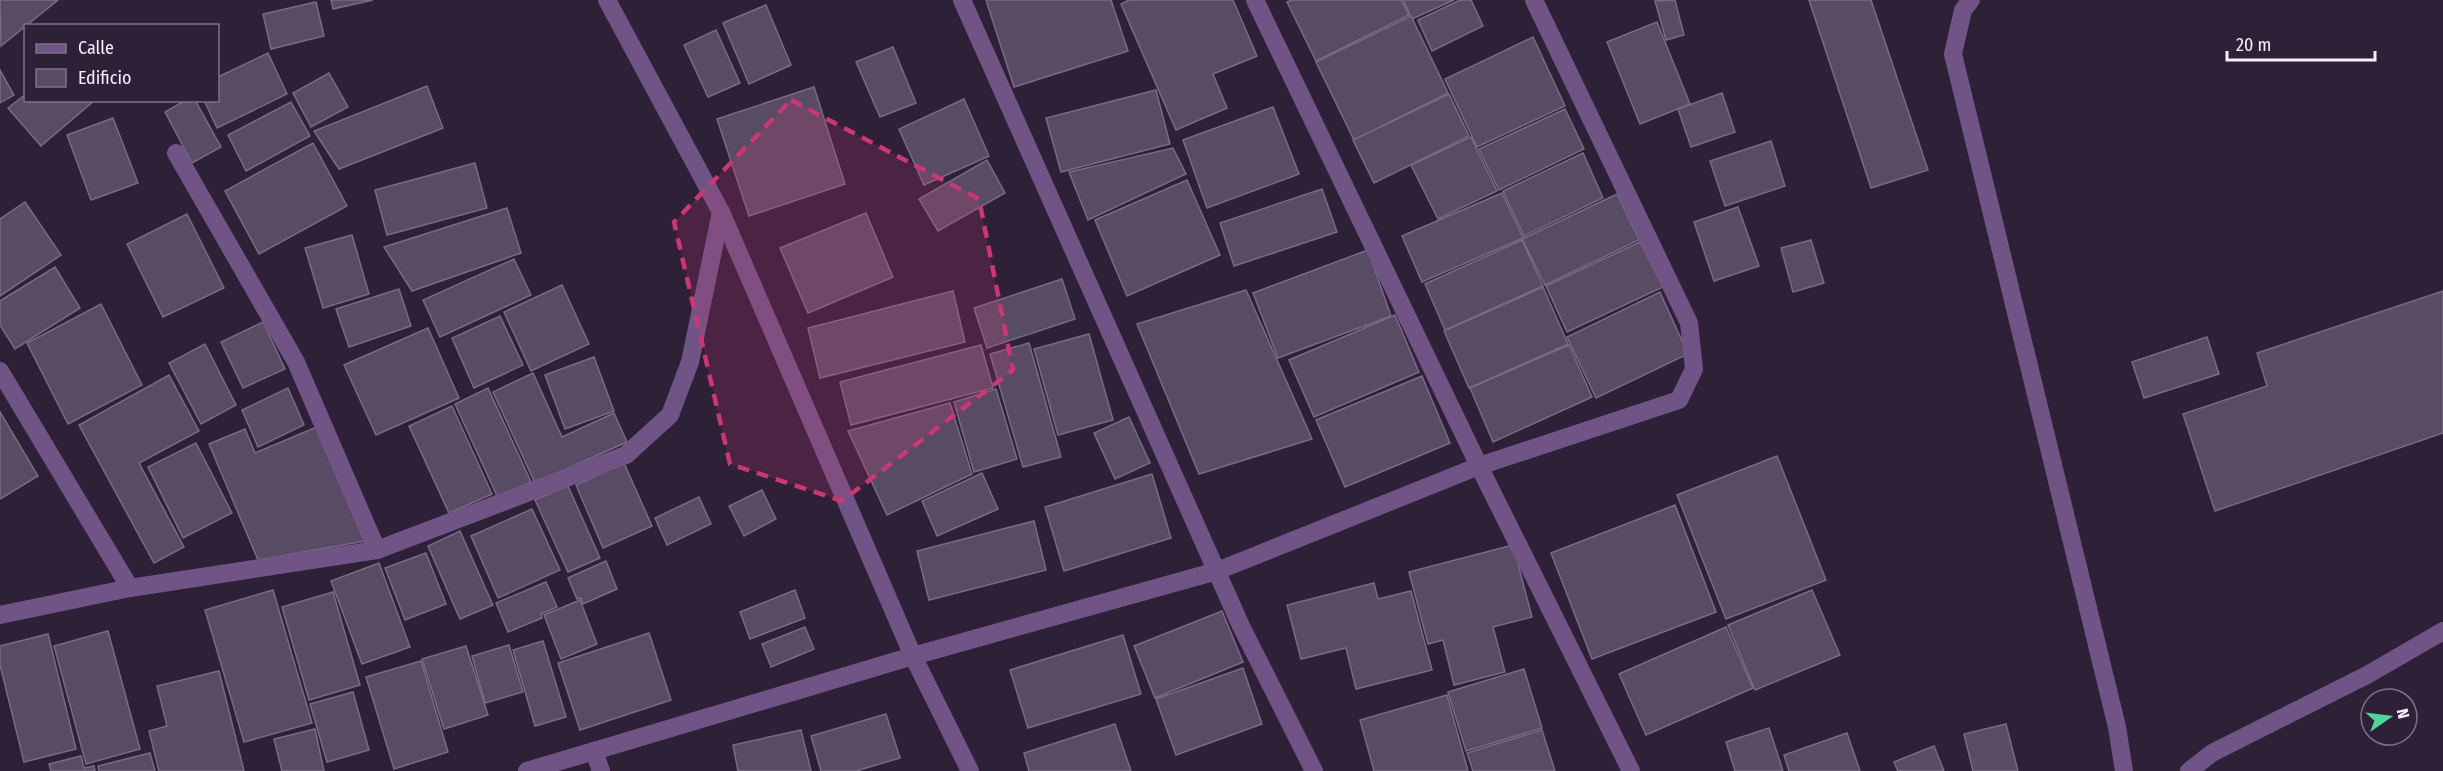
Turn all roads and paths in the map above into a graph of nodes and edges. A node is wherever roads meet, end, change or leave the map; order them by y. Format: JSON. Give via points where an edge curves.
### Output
{"nodes":[{"id":1,"x":607,"y":0,"type":"edge"},
{"id":2,"x":962,"y":0,"type":"edge"},
{"id":3,"x":1255,"y":0,"type":"edge"},
{"id":4,"x":1534,"y":0,"type":"edge"},
{"id":5,"x":1971,"y":0,"type":"edge"},
{"id":6,"x":176,"y":153,"type":"dead end"},
{"id":7,"x":722,"y":212,"type":"junction"},
{"id":8,"x":0,"y":371,"type":"edge"},
{"id":9,"x":1479,"y":466,"type":"junction"},
{"id":10,"x":377,"y":550,"type":"junction"},
{"id":11,"x":1217,"y":571,"type":"junction"},
{"id":12,"x":130,"y":588,"type":"junction"},
{"id":13,"x":0,"y":615,"type":"edge"},
{"id":14,"x":2443,"y":631,"type":"edge"},
{"id":15,"x":913,"y":656,"type":"junction"},
{"id":16,"x":594,"y":751,"type":"junction"},
{"id":17,"x":527,"y":771,"type":"edge"},
{"id":18,"x":601,"y":771,"type":"edge"},
{"id":19,"x":970,"y":771,"type":"edge"},
{"id":20,"x":1314,"y":771,"type":"edge"},
{"id":21,"x":1631,"y":771,"type":"edge"},
{"id":22,"x":2124,"y":771,"type":"edge"},
{"id":23,"x":2189,"y":771,"type":"edge"}],
"edges":[{"from":1,"to":7,"type":"street"},
{"from":2,"to":11,"type":"street"},
{"from":3,"to":9,"type":"street"},
{"from":4,"to":9,"type":"street","via":[[1689,323],[1694,369],[1679,400]]},
{"from":5,"to":22,"type":"street","via":[[1963,10],[1953,54],[2117,727]]},
{"from":6,"to":10,"type":"street","via":[[296,362]]},
{"from":7,"to":10,"type":"street","via":[[690,362],[670,415],[626,456]]},
{"from":7,"to":15,"type":"street"},
{"from":8,"to":12,"type":"street"},
{"from":9,"to":11,"type":"street"},
{"from":9,"to":21,"type":"street"},
{"from":10,"to":12,"type":"street"},
{"from":11,"to":15,"type":"street"},
{"from":11,"to":20,"type":"street"},
{"from":12,"to":13,"type":"street"},
{"from":14,"to":23,"type":"street","via":[[2367,675],[2212,753]]},
{"from":15,"to":16,"type":"street"},
{"from":15,"to":19,"type":"street"},
{"from":16,"to":17,"type":"street"},
{"from":16,"to":18,"type":"street"}]}
